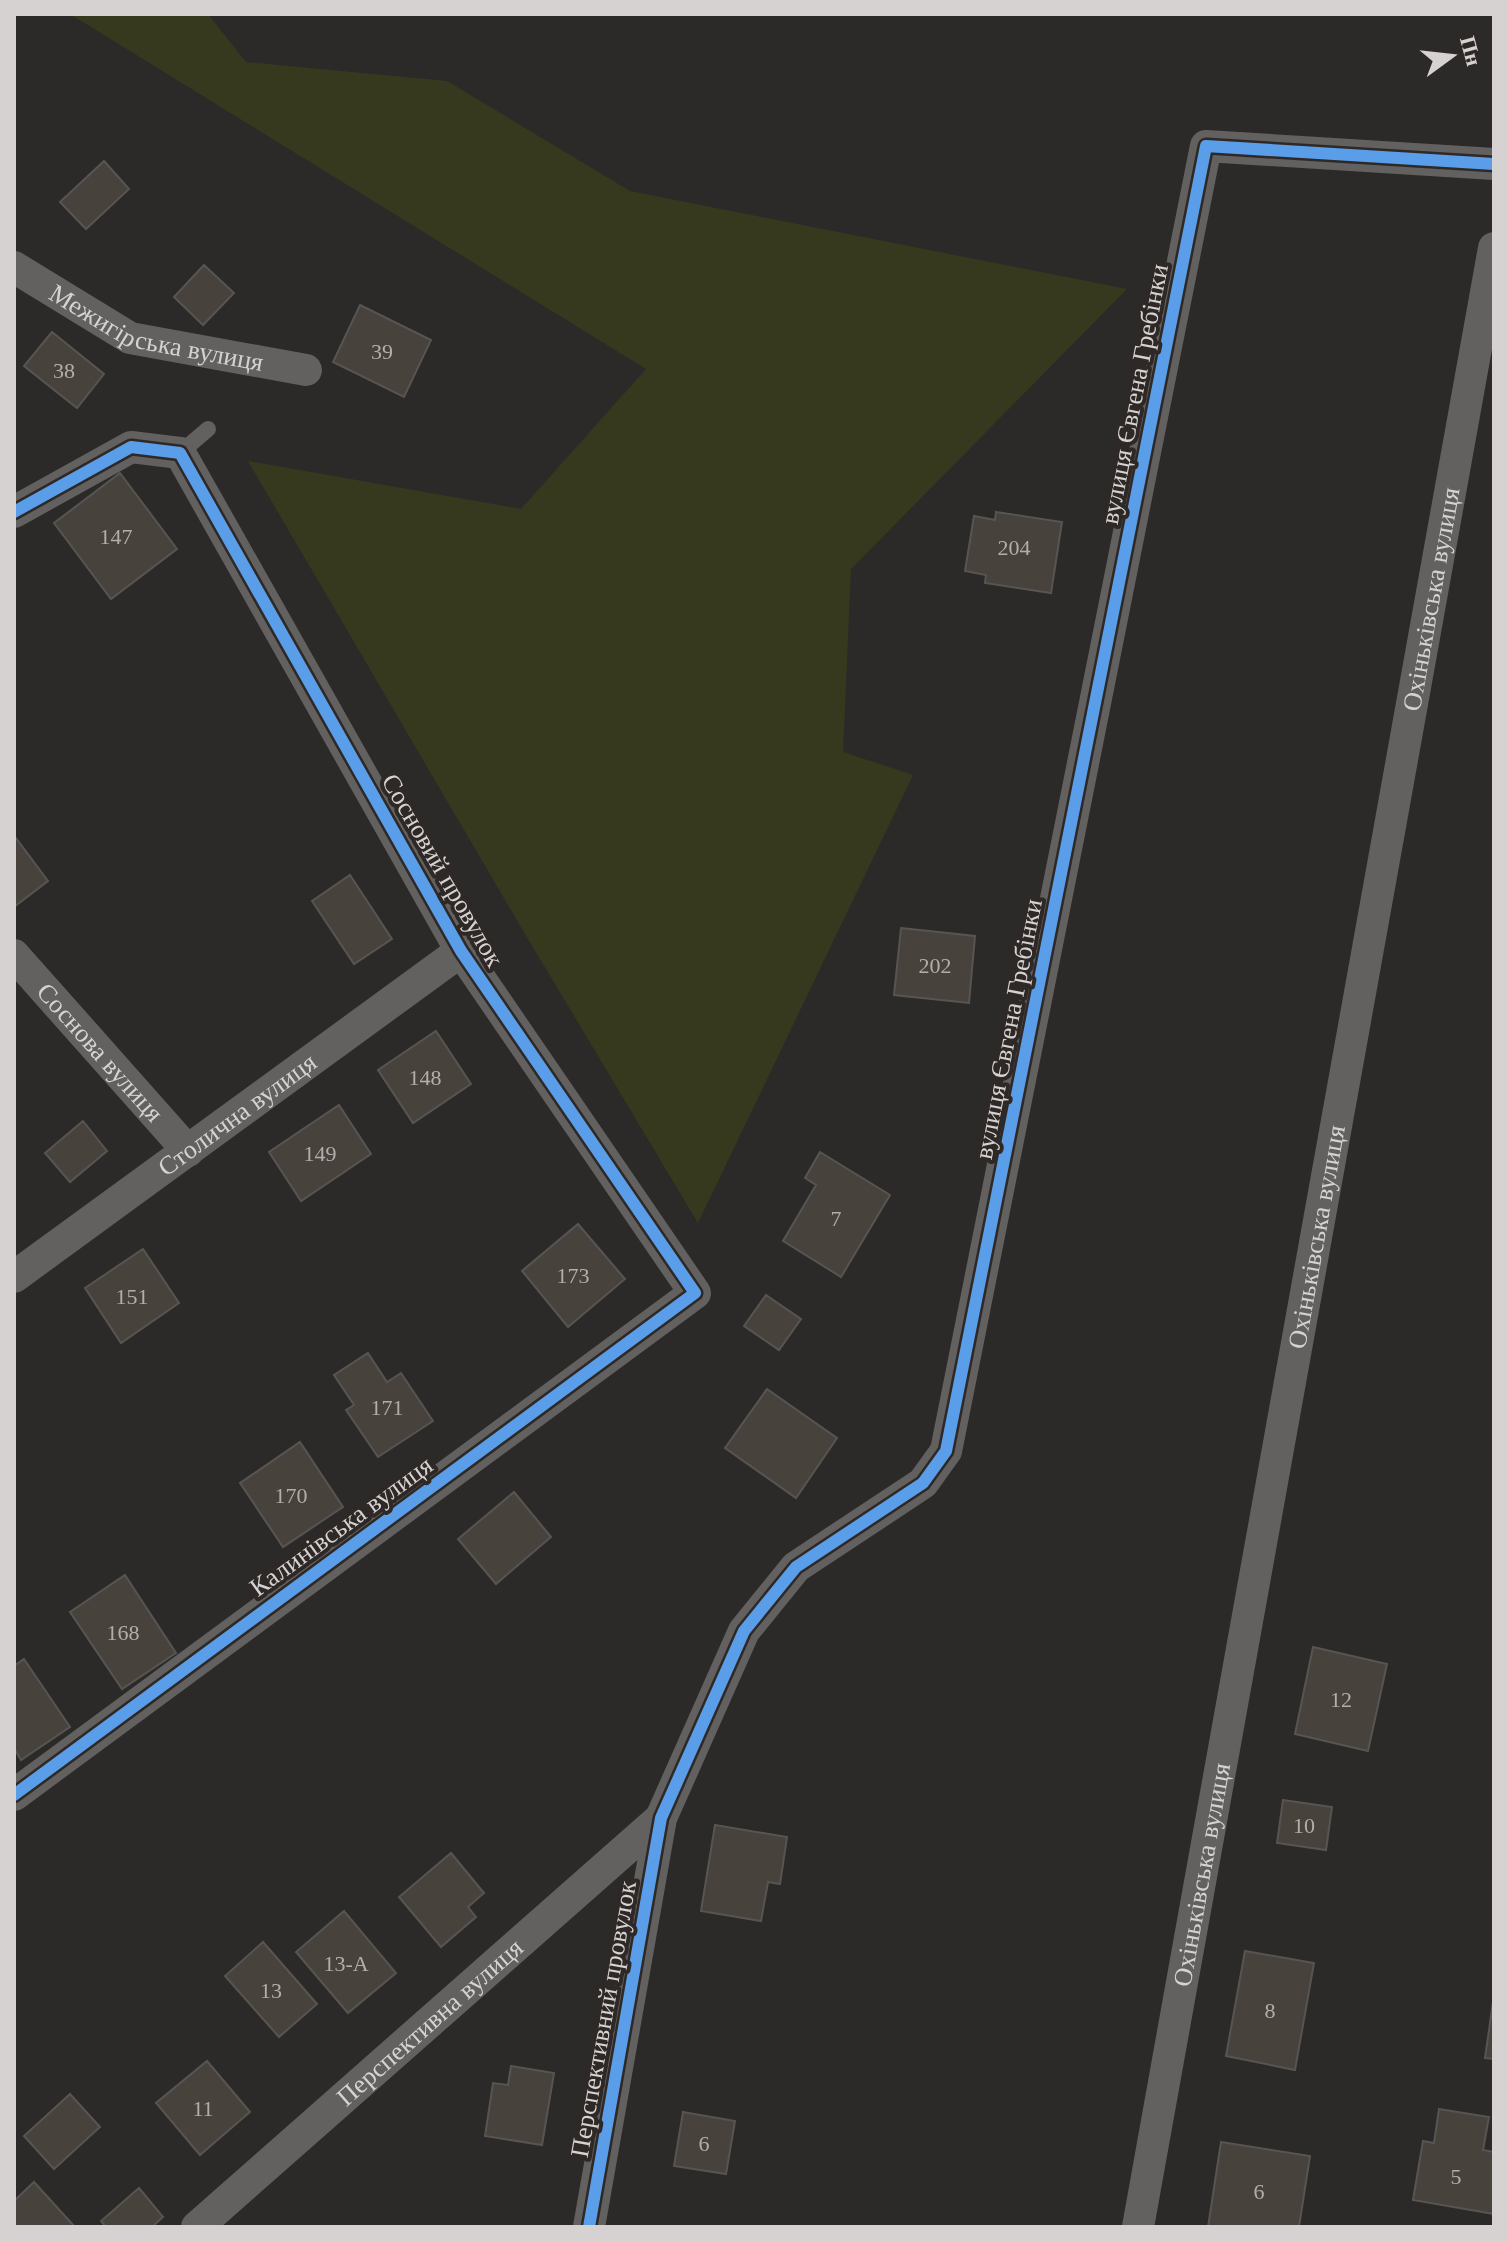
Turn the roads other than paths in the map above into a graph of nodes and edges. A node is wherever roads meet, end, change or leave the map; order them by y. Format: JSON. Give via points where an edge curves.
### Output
{"nodes":[{"id":1,"x":1494,"y":164,"type":"edge"},
{"id":2,"x":1494,"y":248,"type":"edge"},
{"id":3,"x":14,"y":267,"type":"edge"},
{"id":4,"x":306,"y":370,"type":"dead end"},
{"id":5,"x":208,"y":429,"type":"dead end"},
{"id":6,"x":180,"y":453,"type":"junction"},
{"id":7,"x":14,"y":512,"type":"edge"},
{"id":8,"x":461,"y":951,"type":"junction"},
{"id":9,"x":14,"y":955,"type":"edge"},
{"id":10,"x":188,"y":1151,"type":"junction"},
{"id":11,"x":14,"y":1277,"type":"edge"},
{"id":12,"x":695,"y":1293,"type":"joint"},
{"id":13,"x":14,"y":1795,"type":"edge"},
{"id":14,"x":661,"y":1818,"type":"junction"},
{"id":15,"x":197,"y":2227,"type":"edge"},
{"id":16,"x":589,"y":2227,"type":"edge"},
{"id":17,"x":1138,"y":2227,"type":"edge"}],
"edges":[{"from":1,"to":14,"type":"street","name":"вулиця Євгена Гребінки","via":[[1206,146],[946,1451],[923,1483],[796,1567],[744,1631]]},
{"from":2,"to":17,"type":"street","name":"Охіньківська вулиця"},
{"from":3,"to":4,"type":"street","name":"Межигірська вулиця","via":[[130,338]]},
{"from":5,"to":6,"type":"lane"},
{"from":6,"to":7,"type":"street","via":[[131,447]]},
{"from":6,"to":8,"type":"street","name":"Сосновий провулок"},
{"from":8,"to":10,"type":"street","name":"Столична вулиця"},
{"from":8,"to":12,"type":"street","name":"Сосновий провулок"},
{"from":9,"to":10,"type":"street","name":"Соснова вулиця"},
{"from":10,"to":11,"type":"street","name":"Столична вулиця"},
{"from":12,"to":13,"type":"street","name":"Калинівська вулиця"},
{"from":14,"to":15,"type":"street","name":"Перспективна вулиця"},
{"from":14,"to":16,"type":"street","name":"Перспективний провулок"}]}
